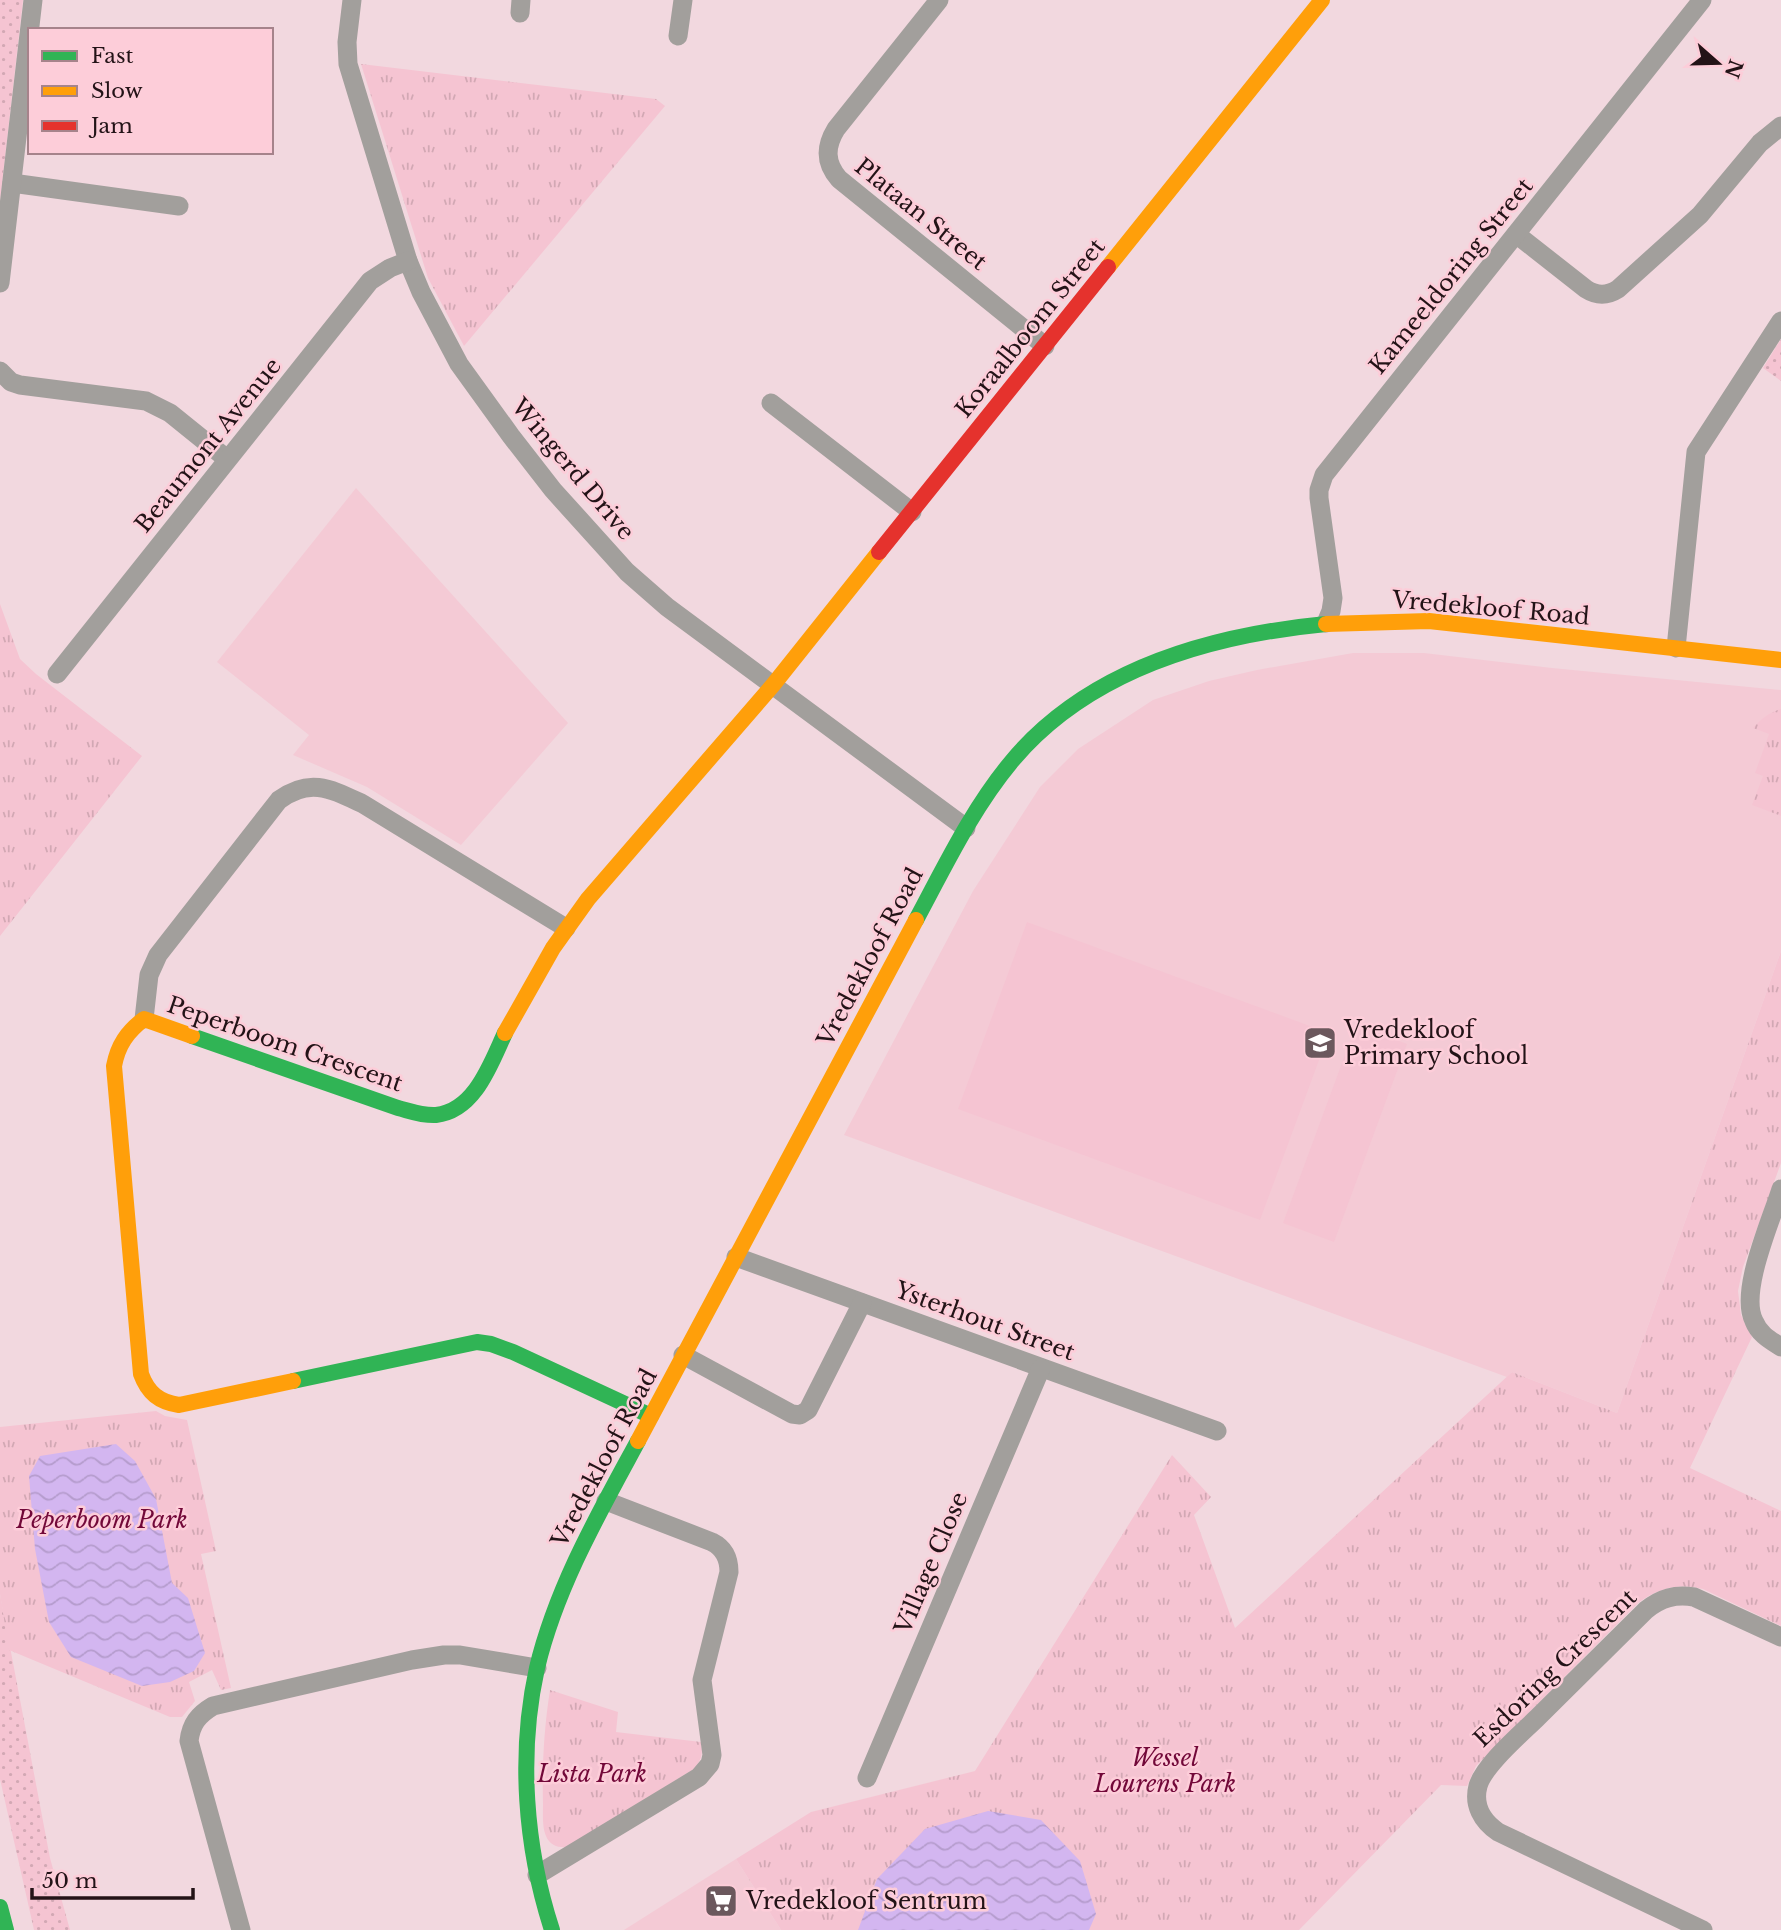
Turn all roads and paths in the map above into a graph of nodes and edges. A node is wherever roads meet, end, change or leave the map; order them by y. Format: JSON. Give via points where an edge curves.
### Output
{"nodes":[{"id":1,"x":33,"y":0,"type":"edge"},
{"id":2,"x":352,"y":0,"type":"edge"},
{"id":3,"x":683,"y":0,"type":"edge"},
{"id":4,"x":939,"y":0,"type":"edge"},
{"id":5,"x":1322,"y":0,"type":"edge"},
{"id":6,"x":1702,"y":0,"type":"edge"},
{"id":7,"x":29,"y":28,"type":"edge"},
{"id":8,"x":678,"y":36,"type":"dead end"},
{"id":9,"x":28,"y":39,"type":"edge"},
{"id":10,"x":1781,"y":127,"type":"edge"},
{"id":11,"x":12,"y":183,"type":"junction"},
{"id":12,"x":179,"y":206,"type":"dead end"},
{"id":13,"x":1516,"y":234,"type":"junction"},
{"id":14,"x":408,"y":261,"type":"junction"},
{"id":15,"x":0,"y":283,"type":"edge"},
{"id":16,"x":1781,"y":321,"type":"edge"},
{"id":17,"x":1045,"y":346,"type":"junction"},
{"id":18,"x":0,"y":371,"type":"edge"},
{"id":19,"x":771,"y":403,"type":"dead end"},
{"id":20,"x":227,"y":459,"type":"junction"},
{"id":21,"x":912,"y":512,"type":"junction"},
{"id":22,"x":1331,"y":619,"type":"junction"},
{"id":23,"x":1676,"y":648,"type":"junction"},
{"id":24,"x":1781,"y":660,"type":"edge"},
{"id":25,"x":57,"y":674,"type":"dead end"},
{"id":26,"x":773,"y":685,"type":"junction"},
{"id":27,"x":966,"y":828,"type":"junction"},
{"id":28,"x":566,"y":928,"type":"junction"},
{"id":29,"x":144,"y":1019,"type":"junction"},
{"id":30,"x":1781,"y":1189,"type":"edge"},
{"id":31,"x":736,"y":1257,"type":"junction"},
{"id":32,"x":862,"y":1303,"type":"junction"},
{"id":33,"x":1781,"y":1347,"type":"edge"},
{"id":34,"x":683,"y":1355,"type":"junction"},
{"id":35,"x":1041,"y":1368,"type":"junction"},
{"id":36,"x":651,"y":1416,"type":"junction"},
{"id":37,"x":1217,"y":1432,"type":"dead end"},
{"id":38,"x":606,"y":1501,"type":"junction"},
{"id":39,"x":1781,"y":1637,"type":"edge"},
{"id":40,"x":537,"y":1668,"type":"junction"},
{"id":41,"x":867,"y":1778,"type":"dead end"},
{"id":42,"x":537,"y":1875,"type":"junction"},
{"id":43,"x":0,"y":1908,"type":"edge"},
{"id":44,"x":6,"y":1930,"type":"edge"},
{"id":45,"x":240,"y":1930,"type":"edge"},
{"id":46,"x":552,"y":1930,"type":"edge"},
{"id":47,"x":1703,"y":1930,"type":"edge"}],
"edges":[{"from":1,"to":7,"type":"street"},
{"from":2,"to":14,"type":"street","name":"Wingerd Drive","via":[[348,64]]},
{"from":3,"to":8,"type":"street"},
{"from":4,"to":17,"type":"street","name":"Plataan Street","via":[[836,129],[828,148],[830,166],[839,180]]},
{"from":5,"to":17,"type":"main road","name":"Koraalboom Street"},
{"from":6,"to":13,"type":"street","name":"Kameeldoring Street"},
{"from":9,"to":11,"type":"street"},
{"from":10,"to":13,"type":"street","via":[[1760,143],[1700,215],[1608,295],[1586,289]]},
{"from":11,"to":12,"type":"street"},
{"from":11,"to":15,"type":"street"},
{"from":13,"to":22,"type":"street","name":"Kameeldoring Street","via":[[1324,475],[1319,498]]},
{"from":14,"to":20,"type":"street","name":"Beaumont Avenue","via":[[370,281]]},
{"from":14,"to":26,"type":"street","name":"Wingerd Drive","via":[[459,364],[553,490],[643,588]]},
{"from":16,"to":23,"type":"street","via":[[1696,452]]},
{"from":17,"to":21,"type":"main road","name":"Koraalboom Street"},
{"from":18,"to":20,"type":"street","via":[[20,385],[146,401],[170,413]]},
{"from":19,"to":21,"type":"street"},
{"from":20,"to":25,"type":"street","name":"Beaumont Avenue"},
{"from":21,"to":26,"type":"main road","name":"Koraalboom Street"},
{"from":22,"to":23,"type":"main road","name":"Vredekloof Road","via":[[1427,621]]},
{"from":22,"to":27,"type":"main road","name":"Vredekloof Road","via":[[1204,644],[1115,679],[1048,724],[1001,776]]},
{"from":23,"to":24,"type":"main road","name":"Vredekloof Road"},
{"from":26,"to":27,"type":"street","name":"Wingerd Drive"},
{"from":26,"to":28,"type":"main road","name":"Peperboom Crescent"},
{"from":27,"to":31,"type":"main road","name":"Vredekloof Road"},
{"from":28,"to":29,"type":"main road","name":"Peperboom Crescent","via":[[479,1084],[462,1105],[442,1115],[398,1108]]},
{"from":28,"to":29,"type":"street","via":[[363,804],[327,788],[306,787],[279,800],[163,947],[149,975]]},
{"from":29,"to":36,"type":"main road","name":"Peperboom Crescent","via":[[122,1040],[114,1066],[142,1374],[145,1386],[159,1400],[179,1405],[477,1342],[513,1352]]},
{"from":30,"to":33,"type":"street","via":[[1749,1297],[1753,1320],[1763,1335]]},
{"from":31,"to":32,"type":"street","name":"Ysterhout Street"},
{"from":31,"to":34,"type":"main road","name":"Vredekloof Road"},
{"from":32,"to":34,"type":"street","via":[[808,1410],[800,1415]]},
{"from":32,"to":35,"type":"street","name":"Ysterhout Street"},
{"from":34,"to":36,"type":"main road","name":"Vredekloof Road"},
{"from":35,"to":37,"type":"street","name":"Ysterhout Street"},
{"from":35,"to":41,"type":"street","name":"Village Close"},
{"from":36,"to":38,"type":"main road","name":"Vredekloof Road"},
{"from":38,"to":40,"type":"main road","name":"Vredekloof Road","via":[[572,1570]]},
{"from":38,"to":42,"type":"street","via":[[712,1542],[727,1557],[729,1572],[702,1680],[712,1755],[699,1777]]},
{"from":39,"to":47,"type":"street","name":"Esdoring Crescent","via":[[1694,1597],[1663,1600],[1646,1610],[1507,1748],[1481,1777],[1478,1787],[1482,1817],[1498,1832]]},
{"from":40,"to":42,"type":"main road","name":"Vredekloof Road","via":[[527,1761]]},
{"from":40,"to":45,"type":"street","via":[[444,1655],[213,1706],[201,1713],[189,1741]]},
{"from":42,"to":46,"type":"main road","name":"Vredekloof Road"},
{"from":43,"to":44,"type":"main road"}]}
